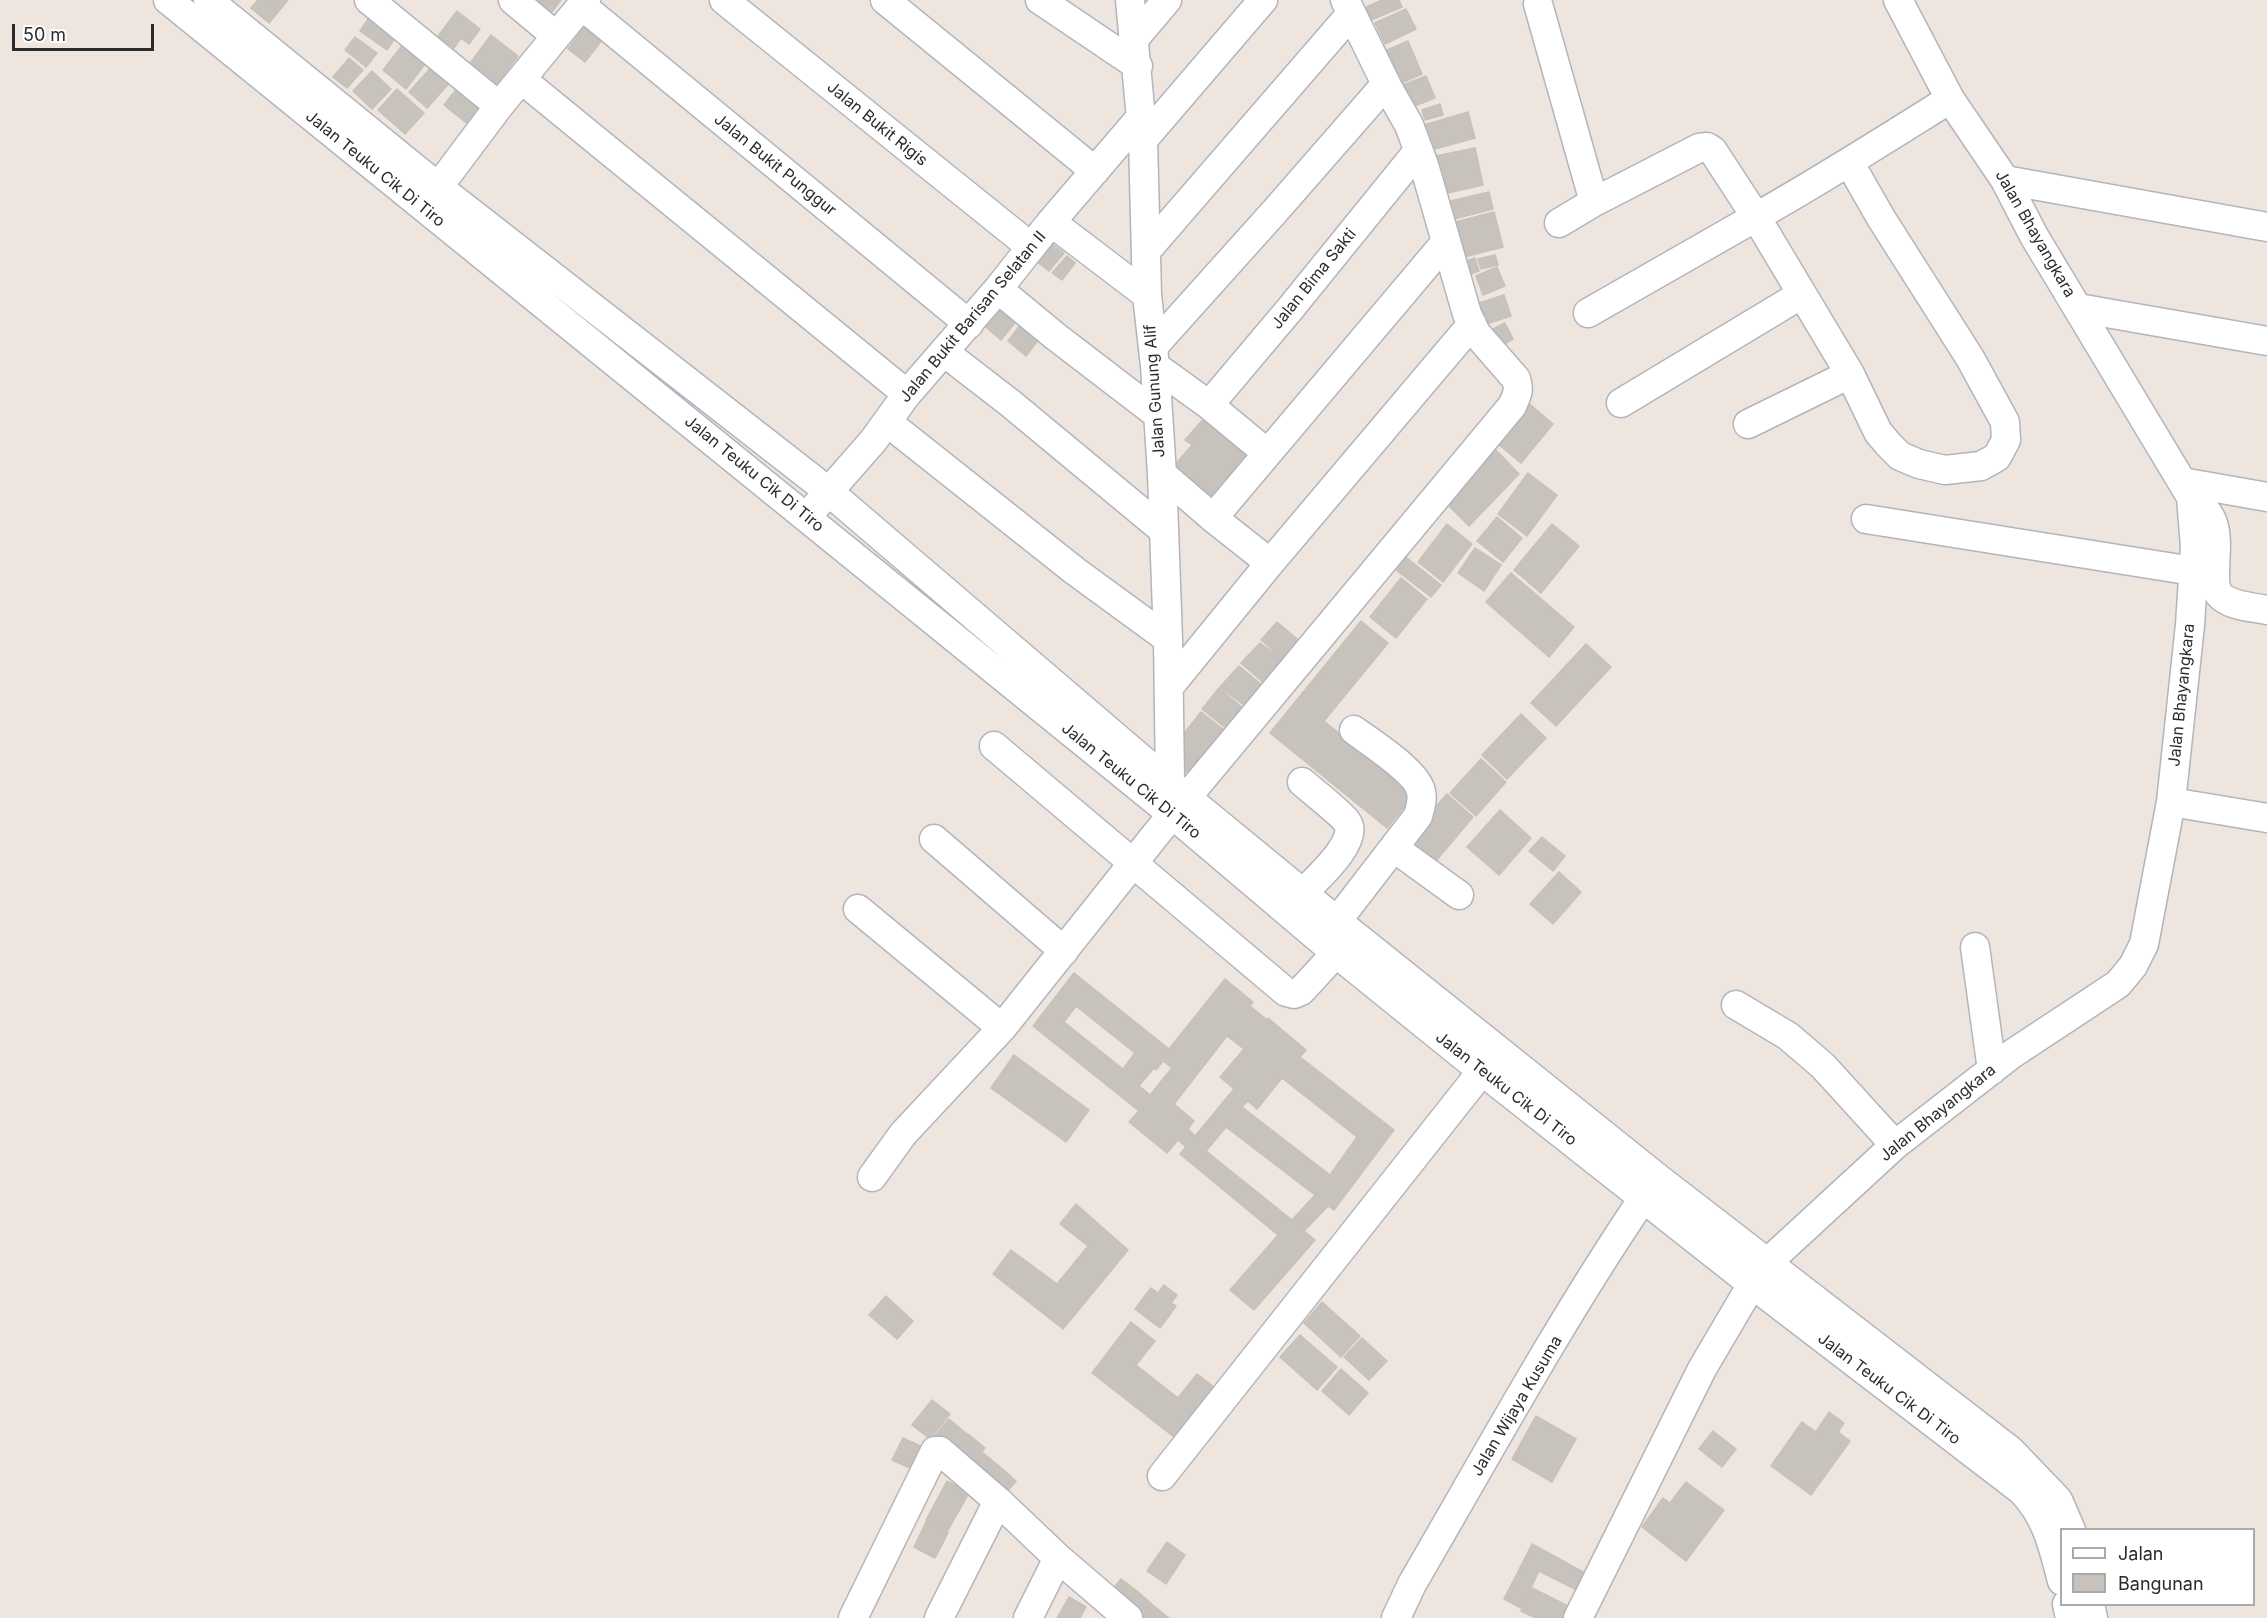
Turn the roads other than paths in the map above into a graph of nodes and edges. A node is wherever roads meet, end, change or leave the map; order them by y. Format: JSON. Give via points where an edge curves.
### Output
{"nodes":[{"id":1,"x":168,"y":0,"type":"edge"},
{"id":2,"x":208,"y":0,"type":"edge"},
{"id":3,"x":369,"y":0,"type":"edge"},
{"id":4,"x":513,"y":0,"type":"edge"},
{"id":5,"x":724,"y":0,"type":"edge"},
{"id":6,"x":885,"y":0,"type":"edge"},
{"id":7,"x":1040,"y":0,"type":"edge"},
{"id":8,"x":1130,"y":0,"type":"edge"},
{"id":9,"x":1167,"y":0,"type":"edge"},
{"id":10,"x":1263,"y":0,"type":"edge"},
{"id":11,"x":1898,"y":0,"type":"edge"},
{"id":12,"x":583,"y":3,"type":"edge"},
{"id":13,"x":1538,"y":4,"type":"dead end"},
{"id":14,"x":1348,"y":7,"type":"edge"},
{"id":15,"x":556,"y":36,"type":"junction"},
{"id":16,"x":1134,"y":38,"type":"junction"},
{"id":17,"x":1138,"y":66,"type":"junction"},
{"id":18,"x":521,"y":79,"type":"junction"},
{"id":19,"x":1386,"y":84,"type":"junction"},
{"id":20,"x":1950,"y":99,"type":"junction"},
{"id":21,"x":499,"y":106,"type":"junction"},
{"id":22,"x":1142,"y":129,"type":"junction"},
{"id":23,"x":1418,"y":151,"type":"junction"},
{"id":24,"x":1849,"y":162,"type":"junction"},
{"id":25,"x":1095,"y":171,"type":"junction"},
{"id":26,"x":2005,"y":180,"type":"junction"},
{"id":27,"x":430,"y":197,"type":"junction"},
{"id":28,"x":1594,"y":202,"type":"junction"},
{"id":29,"x":1756,"y":217,"type":"junction"},
{"id":30,"x":1051,"y":222,"type":"junction"},
{"id":31,"x":1559,"y":224,"type":"dead end"},
{"id":32,"x":2267,"y":227,"type":"edge"},
{"id":33,"x":1445,"y":243,"type":"junction"},
{"id":34,"x":1031,"y":247,"type":"junction"},
{"id":35,"x":1146,"y":251,"type":"junction"},
{"id":36,"x":998,"y":289,"type":"junction"},
{"id":37,"x":1802,"y":294,"type":"junction"},
{"id":38,"x":1148,"y":295,"type":"junction"},
{"id":39,"x":2078,"y":308,"type":"junction"},
{"id":40,"x":1588,"y":313,"type":"dead end"},
{"id":41,"x":969,"y":324,"type":"junction"},
{"id":42,"x":1472,"y":324,"type":"junction"},
{"id":43,"x":2267,"y":341,"type":"edge"},
{"id":44,"x":944,"y":352,"type":"junction"},
{"id":45,"x":1154,"y":356,"type":"junction"},
{"id":46,"x":1850,"y":374,"type":"junction"},
{"id":47,"x":907,"y":394,"type":"junction"},
{"id":48,"x":1621,"y":403,"type":"dead end"},
{"id":49,"x":1209,"y":405,"type":"junction"},
{"id":50,"x":1158,"y":415,"type":"junction"},
{"id":51,"x":887,"y":422,"type":"junction"},
{"id":52,"x":1748,"y":424,"type":"dead end"},
{"id":53,"x":1267,"y":453,"type":"junction"},
{"id":54,"x":1162,"y":474,"type":"junction"},
{"id":55,"x":828,"y":491,"type":"junction"},
{"id":56,"x":2267,"y":497,"type":"edge"},
{"id":57,"x":2189,"y":500,"type":"junction"},
{"id":58,"x":807,"y":517,"type":"junction"},
{"id":59,"x":1213,"y":518,"type":"junction"},
{"id":60,"x":1866,"y":519,"type":"dead end"},
{"id":61,"x":1162,"y":529,"type":"junction"},
{"id":62,"x":1270,"y":563,"type":"junction"},
{"id":63,"x":2193,"y":571,"type":"junction"},
{"id":64,"x":2267,"y":610,"type":"edge"},
{"id":65,"x":1168,"y":639,"type":"junction"},
{"id":66,"x":1169,"y":687,"type":"junction"},
{"id":67,"x":1354,"y":730,"type":"dead end"},
{"id":68,"x":994,"y":746,"type":"dead end"},
{"id":69,"x":1302,"y":782,"type":"dead end"},
{"id":70,"x":1177,"y":798,"type":"junction"},
{"id":71,"x":2171,"y":802,"type":"junction"},
{"id":72,"x":2267,"y":818,"type":"edge"},
{"id":73,"x":934,"y":839,"type":"dead end"},
{"id":74,"x":1394,"y":848,"type":"junction"},
{"id":75,"x":1135,"y":864,"type":"junction"},
{"id":76,"x":1303,"y":893,"type":"junction"},
{"id":77,"x":1459,"y":895,"type":"dead end"},
{"id":78,"x":858,"y":909,"type":"dead end"},
{"id":79,"x":1337,"y":921,"type":"junction"},
{"id":80,"x":1975,"y":947,"type":"dead end"},
{"id":81,"x":1064,"y":951,"type":"junction"},
{"id":82,"x":1336,"y":953,"type":"junction"},
{"id":83,"x":1736,"y":1005,"type":"dead end"},
{"id":84,"x":1002,"y":1028,"type":"junction"},
{"id":85,"x":1992,"y":1070,"type":"junction"},
{"id":86,"x":1482,"y":1071,"type":"junction"},
{"id":87,"x":1575,"y":1128,"type":"junction"},
{"id":88,"x":1895,"y":1145,"type":"junction"},
{"id":89,"x":872,"y":1177,"type":"dead end"},
{"id":90,"x":1644,"y":1197,"type":"junction"},
{"id":91,"x":1760,"y":1273,"type":"junction"},
{"id":92,"x":1162,"y":1476,"type":"dead end"},
{"id":93,"x":998,"y":1501,"type":"junction"},
{"id":94,"x":2062,"y":1526,"type":"edge"},
{"id":95,"x":1058,"y":1558,"type":"junction"},
{"id":96,"x":1125,"y":1617,"type":"edge"},
{"id":97,"x":853,"y":1618,"type":"edge"},
{"id":98,"x":939,"y":1618,"type":"edge"},
{"id":99,"x":1028,"y":1618,"type":"edge"},
{"id":100,"x":1396,"y":1618,"type":"edge"},
{"id":101,"x":1578,"y":1618,"type":"edge"}],
"edges":[{"from":1,"to":27,"type":"street","name":"Jalan Teuku Cik Di Tiro"},
{"from":2,"to":27,"type":"street","name":"Jalan Teuku Cik Di Tiro"},
{"from":3,"to":21,"type":"street"},
{"from":4,"to":15,"type":"street"},
{"from":5,"to":34,"type":"street","name":"Jalan Bukit Rigis"},
{"from":6,"to":25,"type":"street"},
{"from":7,"to":17,"type":"street"},
{"from":8,"to":16,"type":"street","name":"Jalan Gunung Alif"},
{"from":9,"to":16,"type":"street"},
{"from":10,"to":22,"type":"street","name":"Jalan Bukit Barisan Selatan II"},
{"from":11,"to":20,"type":"street","name":"Jalan Bhayangkara"},
{"from":12,"to":15,"type":"street"},
{"from":12,"to":41,"type":"street","name":"Jalan Bukit Punggur"},
{"from":13,"to":28,"type":"street"},
{"from":14,"to":19,"type":"street"},
{"from":14,"to":35,"type":"street"},
{"from":15,"to":18,"type":"street"},
{"from":16,"to":17,"type":"street","name":"Jalan Gunung Alif"},
{"from":17,"to":22,"type":"street","name":"Jalan Gunung Alif"},
{"from":18,"to":21,"type":"street"},
{"from":18,"to":47,"type":"street"},
{"from":19,"to":23,"type":"street","via":[[1409,125]]},
{"from":19,"to":45,"type":"street"},
{"from":20,"to":24,"type":"street"},
{"from":20,"to":26,"type":"street","name":"Jalan Bhayangkara"},
{"from":21,"to":27,"type":"street"},
{"from":22,"to":25,"type":"street","name":"Jalan Bukit Barisan Selatan II"},
{"from":22,"to":35,"type":"street","name":"Jalan Gunung Alif"},
{"from":23,"to":33,"type":"street"},
{"from":23,"to":49,"type":"street","name":"Jalan Bima Sakti"},
{"from":24,"to":29,"type":"street"},
{"from":24,"to":46,"type":"street","via":[[1970,358],[2005,422],[2006,440],[1997,457],[1981,466],[1945,470],[1900,456],[1878,432]]},
{"from":25,"to":30,"type":"street","name":"Jalan Bukit Barisan Selatan II"},
{"from":26,"to":32,"type":"street"},
{"from":26,"to":39,"type":"street","name":"Jalan Bhayangkara"},
{"from":27,"to":55,"type":"street","name":"Jalan Teuku Cik Di Tiro"},
{"from":27,"to":58,"type":"street","name":"Jalan Teuku Cik Di Tiro"},
{"from":28,"to":29,"type":"street","via":[[1707,147]]},
{"from":28,"to":31,"type":"street"},
{"from":29,"to":37,"type":"street"},
{"from":29,"to":40,"type":"street"},
{"from":30,"to":34,"type":"street","name":"Jalan Bukit Barisan Selatan II"},
{"from":30,"to":38,"type":"street"},
{"from":33,"to":42,"type":"street"},
{"from":33,"to":53,"type":"street"},
{"from":34,"to":36,"type":"street","name":"Jalan Bukit Barisan Selatan II"},
{"from":35,"to":38,"type":"street","name":"Jalan Gunung Alif"},
{"from":36,"to":41,"type":"street","name":"Jalan Bukit Barisan Selatan II"},
{"from":36,"to":50,"type":"street"},
{"from":37,"to":46,"type":"street"},
{"from":37,"to":48,"type":"street"},
{"from":38,"to":45,"type":"street","name":"Jalan Gunung Alif"},
{"from":39,"to":43,"type":"street"},
{"from":39,"to":57,"type":"street","name":"Jalan Bhayangkara"},
{"from":41,"to":44,"type":"street","name":"Jalan Bukit Barisan Selatan II"},
{"from":42,"to":62,"type":"street"},
{"from":42,"to":70,"type":"street","via":[[1516,379],[1519,387],[1512,406]]},
{"from":44,"to":47,"type":"street","name":"Jalan Bukit Barisan Selatan II"},
{"from":44,"to":61,"type":"street"},
{"from":45,"to":49,"type":"street"},
{"from":45,"to":50,"type":"street","name":"Jalan Gunung Alif"},
{"from":46,"to":52,"type":"street"},
{"from":47,"to":51,"type":"street","name":"Jalan Bukit Barisan Selatan II"},
{"from":49,"to":53,"type":"street"},
{"from":50,"to":54,"type":"street","name":"Jalan Gunung Alif"},
{"from":51,"to":55,"type":"street","name":"Jalan Bukit Barisan Selatan II"},
{"from":51,"to":65,"type":"street"},
{"from":53,"to":59,"type":"street"},
{"from":54,"to":59,"type":"street"},
{"from":54,"to":61,"type":"street","name":"Jalan Gunung Alif"},
{"from":55,"to":58,"type":"street","name":"Jalan Bukit Barisan Selatan II"},
{"from":55,"to":70,"type":"street","name":"Jalan Teuku Cik Di Tiro"},
{"from":56,"to":57,"type":"street"},
{"from":57,"to":63,"type":"street","name":"Jalan Bhayangkara","via":[[2195,547]]},
{"from":57,"to":64,"type":"street","via":[[2203,506],[2213,519],[2215,583],[2219,594],[2230,601]]},
{"from":58,"to":70,"type":"street","name":"Jalan Teuku Cik Di Tiro"},
{"from":59,"to":62,"type":"street"},
{"from":60,"to":63,"type":"street"},
{"from":61,"to":65,"type":"street","name":"Jalan Gunung Alif"},
{"from":62,"to":66,"type":"street"},
{"from":63,"to":71,"type":"street","name":"Jalan Bhayangkara"},
{"from":65,"to":66,"type":"street","name":"Jalan Gunung Alif"},
{"from":66,"to":70,"type":"street","name":"Jalan Gunung Alif"},
{"from":67,"to":74,"type":"street","via":[[1413,777],[1421,789],[1419,816]]},
{"from":68,"to":75,"type":"street"},
{"from":69,"to":76,"type":"street","via":[[1348,822],[1350,834],[1347,844]]},
{"from":70,"to":75,"type":"street"},
{"from":70,"to":76,"type":"street","name":"Jalan Teuku Cik Di Tiro"},
{"from":70,"to":82,"type":"street","name":"Jalan Teuku Cik Di Tiro"},
{"from":71,"to":72,"type":"street"},
{"from":71,"to":85,"type":"street","name":"Jalan Bhayangkara","via":[[2144,944],[2133,966],[2118,984]]},
{"from":73,"to":81,"type":"street"},
{"from":74,"to":77,"type":"street"},
{"from":74,"to":79,"type":"street"},
{"from":75,"to":81,"type":"street"},
{"from":75,"to":82,"type":"street","via":[[1286,992],[1301,991]]},
{"from":76,"to":79,"type":"street","name":"Jalan Teuku Cik Di Tiro"},
{"from":78,"to":84,"type":"street"},
{"from":79,"to":87,"type":"street","name":"Jalan Teuku Cik Di Tiro"},
{"from":80,"to":85,"type":"street"},
{"from":81,"to":84,"type":"street"},
{"from":82,"to":86,"type":"street","name":"Jalan Teuku Cik Di Tiro"},
{"from":83,"to":88,"type":"street","via":[[1788,1036],[1824,1066]]},
{"from":84,"to":89,"type":"street","via":[[903,1134]]},
{"from":85,"to":88,"type":"street","name":"Jalan Bhayangkara"},
{"from":86,"to":87,"type":"street","name":"Jalan Teuku Cik Di Tiro"},
{"from":86,"to":92,"type":"street"},
{"from":87,"to":90,"type":"street","name":"Jalan Teuku Cik Di Tiro"},
{"from":87,"to":91,"type":"street","name":"Jalan Teuku Cik Di Tiro"},
{"from":88,"to":91,"type":"street","name":"Jalan Bhayangkara"},
{"from":90,"to":91,"type":"street","name":"Jalan Teuku Cik Di Tiro"},
{"from":90,"to":100,"type":"street","name":"Jalan Wijaya Kusuma","via":[[1518,1402]]},
{"from":91,"to":94,"type":"street","name":"Jalan Teuku Cik Di Tiro","via":[[2010,1450],[2058,1500]]},
{"from":91,"to":101,"type":"street","name":"Jalan Bhayangkara","via":[[1702,1368]]},
{"from":93,"to":95,"type":"street"},
{"from":93,"to":97,"type":"street","via":[[940,1451],[935,1451]]},
{"from":93,"to":98,"type":"street"},
{"from":95,"to":96,"type":"street"},
{"from":95,"to":99,"type":"street"}]}
